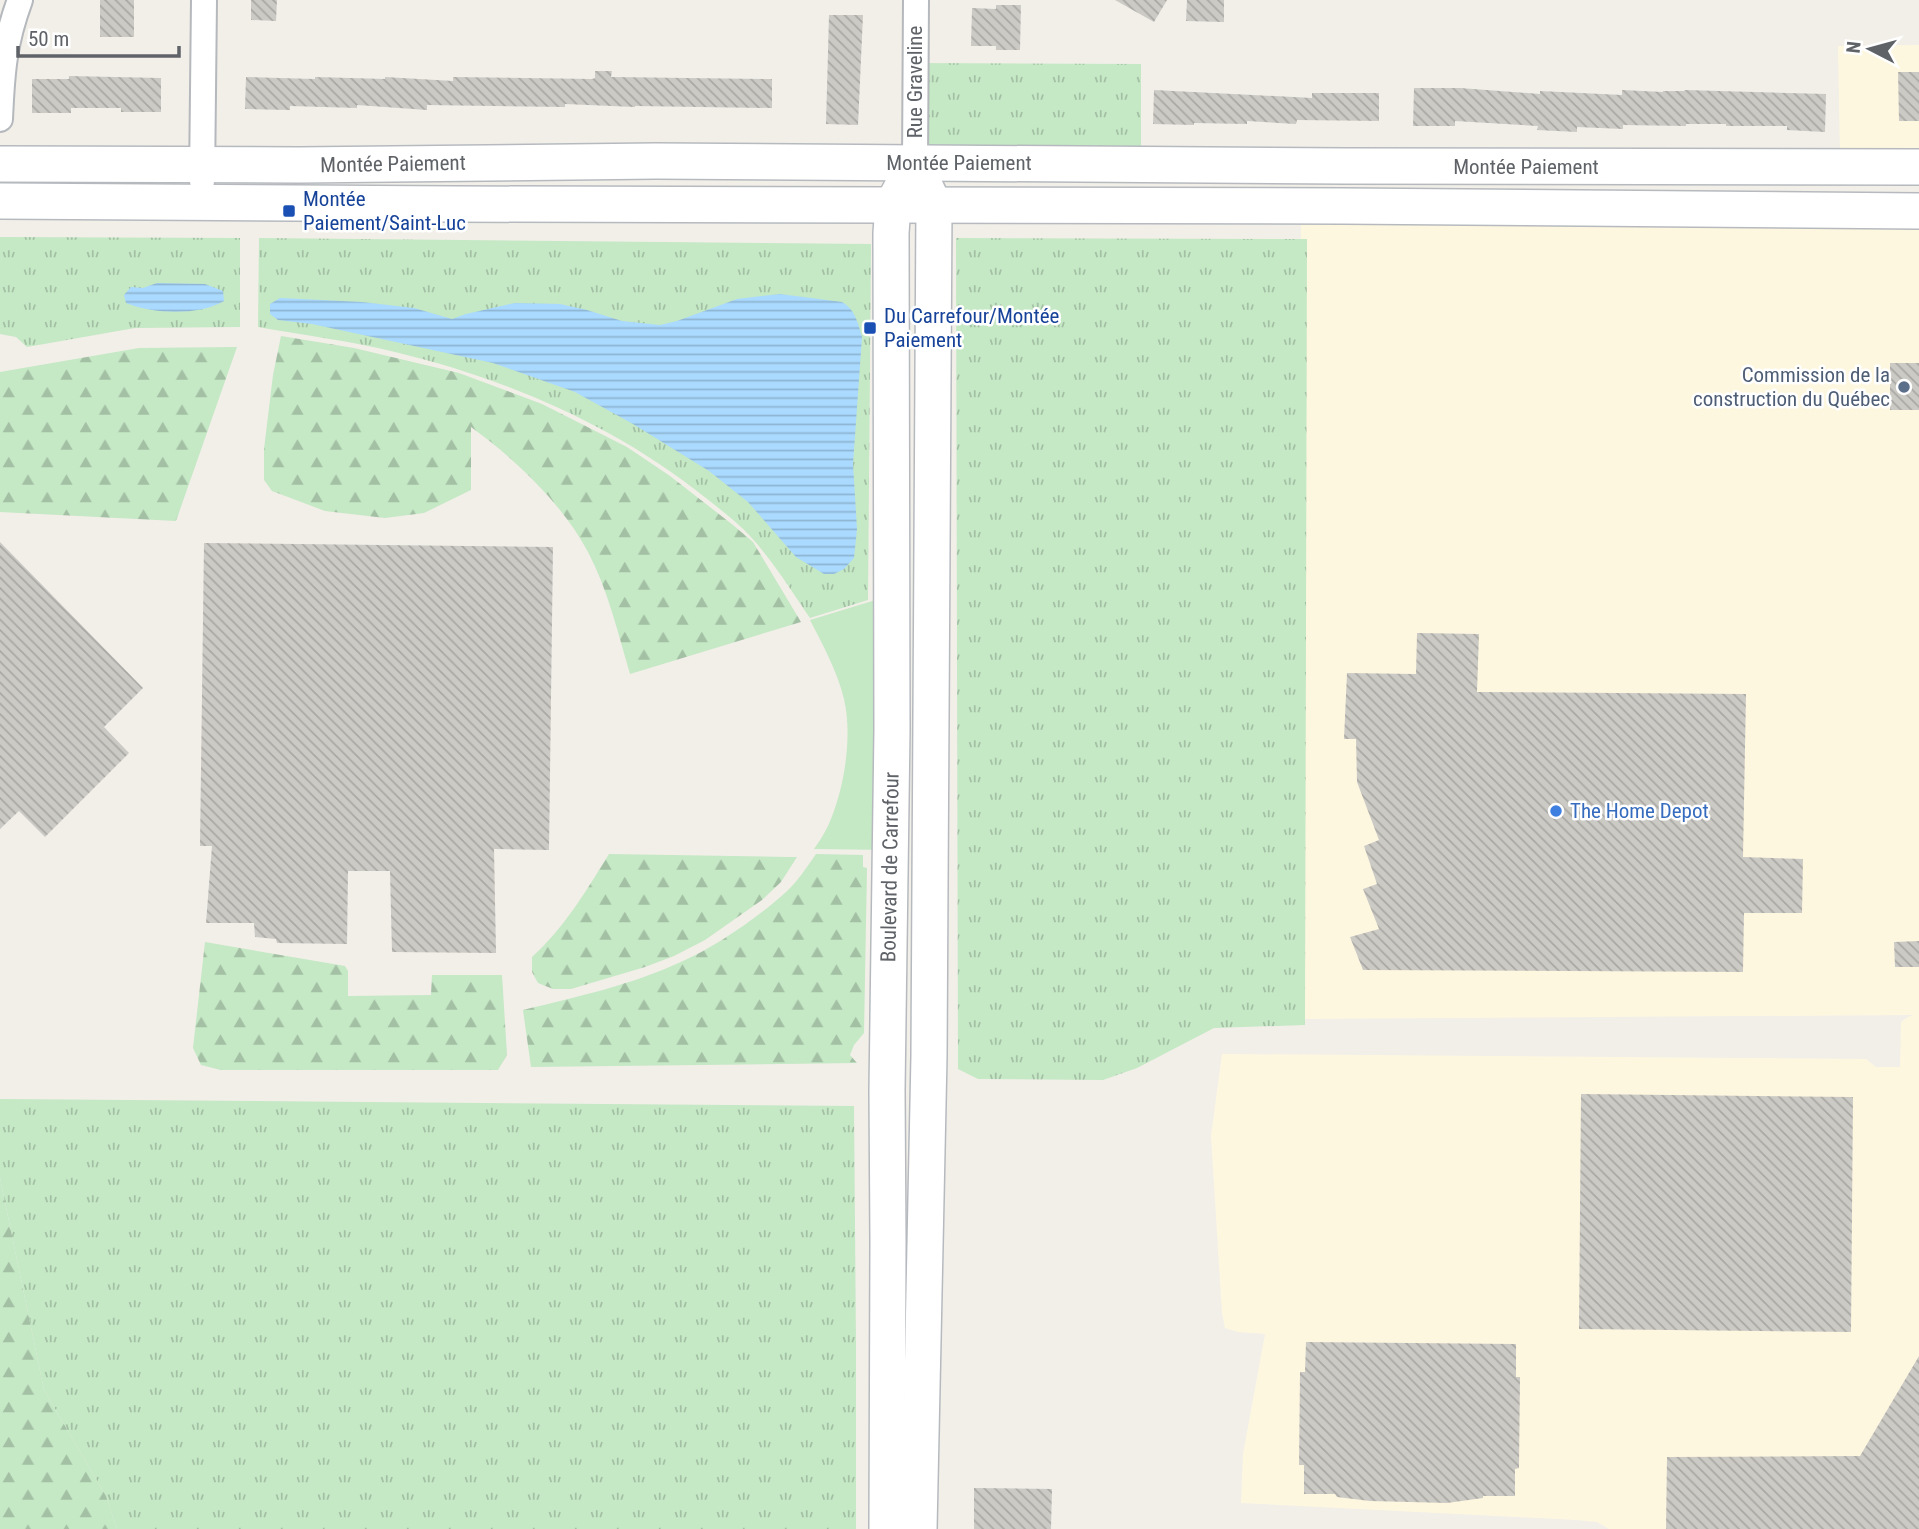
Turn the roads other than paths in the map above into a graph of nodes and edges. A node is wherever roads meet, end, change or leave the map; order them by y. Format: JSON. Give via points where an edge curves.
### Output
{"nodes":[{"id":1,"x":20,"y":0,"type":"edge"},
{"id":2,"x":204,"y":0,"type":"edge"},
{"id":3,"x":916,"y":0,"type":"edge"},
{"id":4,"x":0,"y":119,"type":"edge"},
{"id":5,"x":915,"y":163,"type":"junction"},
{"id":6,"x":0,"y":164,"type":"edge"},
{"id":7,"x":202,"y":165,"type":"junction"},
{"id":8,"x":1919,"y":167,"type":"edge"},
{"id":9,"x":0,"y":201,"type":"edge"},
{"id":10,"x":201,"y":203,"type":"junction"},
{"id":11,"x":893,"y":204,"type":"junction"},
{"id":12,"x":934,"y":205,"type":"junction"},
{"id":13,"x":1919,"y":211,"type":"edge"},
{"id":14,"x":887,"y":1529,"type":"edge"},
{"id":15,"x":919,"y":1529,"type":"edge"}],
"edges":[{"from":1,"to":4,"type":"street","via":[[6,44]]},
{"from":2,"to":7,"type":"street"},
{"from":3,"to":5,"type":"street","name":"Rue Graveline"},
{"from":5,"to":7,"type":"main road","name":"Montée Paiement"},
{"from":5,"to":8,"type":"main road","name":"Montée Paiement"},
{"from":5,"to":11,"type":"main road"},
{"from":5,"to":12,"type":"main road"},
{"from":6,"to":7,"type":"main road","name":"Montée Paiement"},
{"from":7,"to":10,"type":"street"},
{"from":9,"to":10,"type":"main road","name":"Montée Paiement"},
{"from":10,"to":11,"type":"main road","name":"Montée Paiement"},
{"from":11,"to":12,"type":"main road","name":"Montée Paiement"},
{"from":11,"to":14,"type":"main road","name":"Boulevard de Carrefour"},
{"from":12,"to":13,"type":"main road","name":"Montée Paiement"},
{"from":12,"to":15,"type":"main road","name":"Boulevard de Carrefour","via":[[929,1091]]}]}
